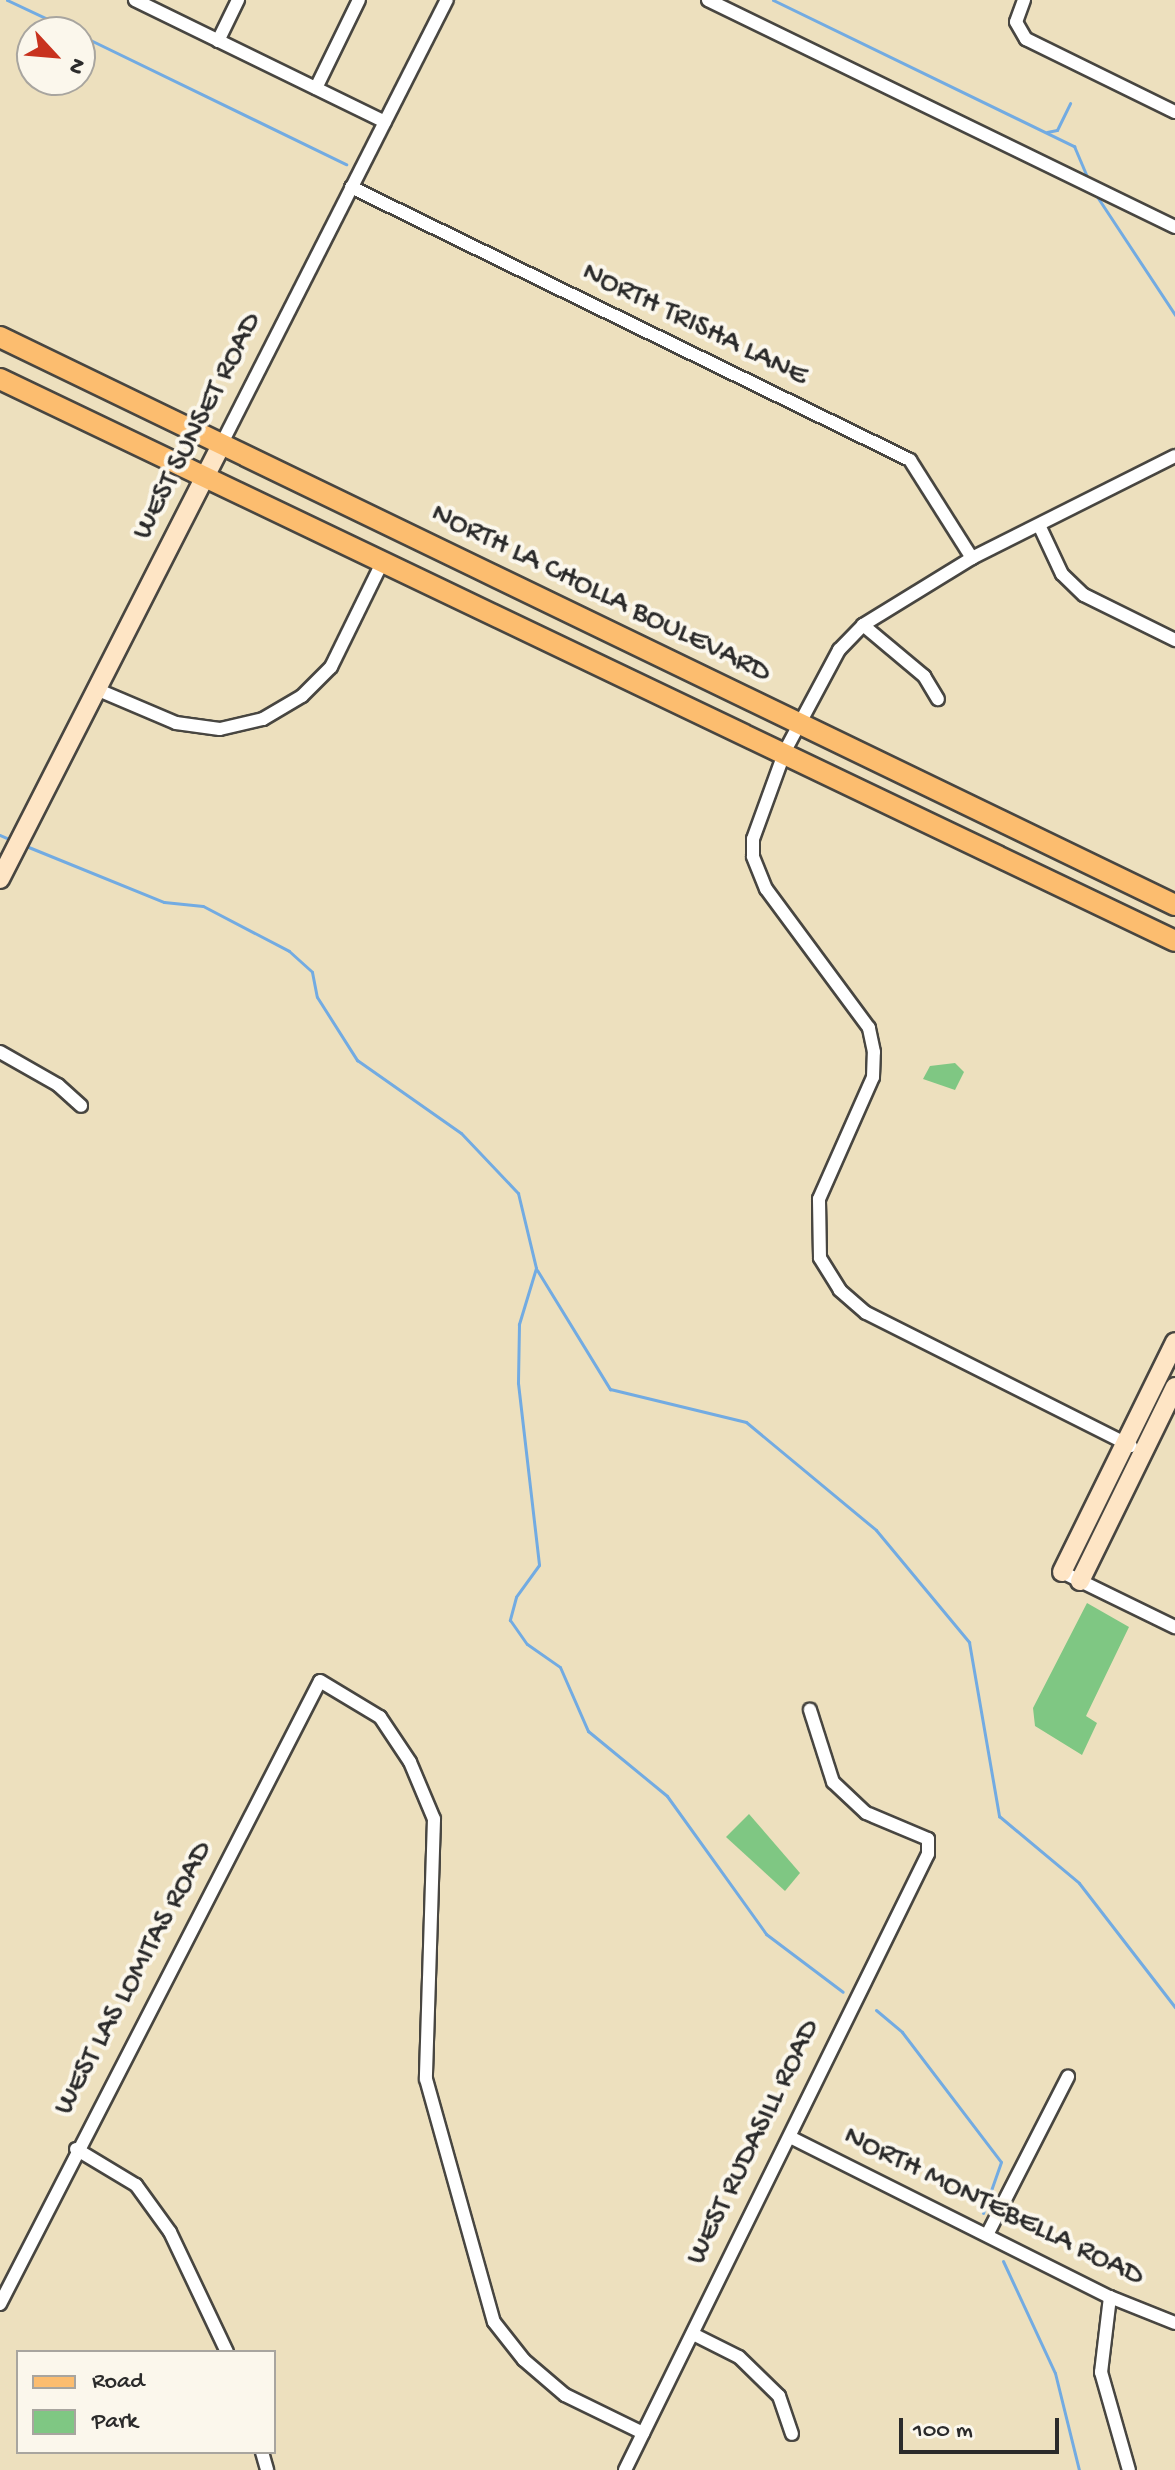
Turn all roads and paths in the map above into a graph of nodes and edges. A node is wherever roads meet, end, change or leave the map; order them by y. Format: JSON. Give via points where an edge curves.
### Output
{"nodes":[{"id":1,"x":135,"y":0,"type":"edge"},
{"id":2,"x":238,"y":0,"type":"edge"},
{"id":3,"x":359,"y":0,"type":"edge"},
{"id":4,"x":447,"y":0,"type":"edge"},
{"id":5,"x":708,"y":0,"type":"edge"},
{"id":6,"x":1024,"y":0,"type":"edge"},
{"id":7,"x":218,"y":41,"type":"junction"},
{"id":8,"x":316,"y":88,"type":"junction"},
{"id":9,"x":1175,"y":112,"type":"edge"},
{"id":10,"x":385,"y":122,"type":"junction"},
{"id":11,"x":351,"y":187,"type":"junction"},
{"id":12,"x":1175,"y":227,"type":"edge"},
{"id":13,"x":0,"y":337,"type":"edge"},
{"id":14,"x":0,"y":379,"type":"edge"},
{"id":15,"x":221,"y":445,"type":"junction"},
{"id":16,"x":1175,"y":456,"type":"edge"},
{"id":17,"x":205,"y":477,"type":"junction"},
{"id":18,"x":1039,"y":525,"type":"junction"},
{"id":19,"x":972,"y":558,"type":"junction"},
{"id":20,"x":384,"y":559,"type":"junction"},
{"id":21,"x":863,"y":625,"type":"junction"},
{"id":22,"x":1175,"y":640,"type":"edge"},
{"id":23,"x":96,"y":689,"type":"junction"},
{"id":24,"x":938,"y":699,"type":"dead end"},
{"id":25,"x":799,"y":724,"type":"junction"},
{"id":26,"x":785,"y":751,"type":"junction"},
{"id":27,"x":0,"y":879,"type":"edge"},
{"id":28,"x":1175,"y":905,"type":"edge"},
{"id":29,"x":1175,"y":941,"type":"edge"},
{"id":30,"x":0,"y":1052,"type":"edge"},
{"id":31,"x":81,"y":1106,"type":"dead end"},
{"id":32,"x":1175,"y":1342,"type":"edge"},
{"id":33,"x":1175,"y":1387,"type":"edge"},
{"id":34,"x":1128,"y":1444,"type":"junction"},
{"id":35,"x":1062,"y":1572,"type":"joint"},
{"id":36,"x":1080,"y":1581,"type":"junction"},
{"id":37,"x":1175,"y":1627,"type":"edge"},
{"id":38,"x":810,"y":1710,"type":"dead end"},
{"id":39,"x":1068,"y":2077,"type":"dead end"},
{"id":40,"x":790,"y":2137,"type":"junction"},
{"id":41,"x":76,"y":2149,"type":"junction"},
{"id":42,"x":987,"y":2235,"type":"junction"},
{"id":43,"x":1110,"y":2297,"type":"junction"},
{"id":44,"x":0,"y":2304,"type":"edge"},
{"id":45,"x":1173,"y":2317,"type":"edge"},
{"id":46,"x":693,"y":2334,"type":"junction"},
{"id":47,"x":226,"y":2350,"type":"edge"},
{"id":48,"x":643,"y":2433,"type":"junction"},
{"id":49,"x":792,"y":2434,"type":"dead end"},
{"id":50,"x":625,"y":2470,"type":"edge"},
{"id":51,"x":1129,"y":2470,"type":"edge"}],
"edges":[{"from":1,"to":7,"type":"street"},
{"from":2,"to":7,"type":"street"},
{"from":3,"to":8,"type":"street"},
{"from":4,"to":10,"type":"street","name":"WEST SUNSET ROAD"},
{"from":5,"to":12,"type":"street"},
{"from":6,"to":9,"type":"street","via":[[1015,32]]},
{"from":7,"to":8,"type":"street"},
{"from":8,"to":10,"type":"street"},
{"from":10,"to":11,"type":"street","name":"WEST SUNSET ROAD"},
{"from":11,"to":15,"type":"street","name":"WEST SUNSET ROAD"},
{"from":11,"to":19,"type":"street","name":"NORTH TRISHA LANE","via":[[910,460]]},
{"from":13,"to":15,"type":"main road","name":"NORTH LA CHOLLA BOULEVARD"},
{"from":14,"to":17,"type":"main road","name":"NORTH LA CHOLLA BOULEVARD"},
{"from":15,"to":17,"type":"street","name":"WEST SUNSET ROAD"},
{"from":15,"to":25,"type":"main road","name":"NORTH LA CHOLLA BOULEVARD"},
{"from":16,"to":18,"type":"street"},
{"from":17,"to":20,"type":"main road","name":"NORTH LA CHOLLA BOULEVARD"},
{"from":17,"to":23,"type":"street","name":"WEST SUNSET ROAD"},
{"from":18,"to":19,"type":"street"},
{"from":18,"to":22,"type":"street","via":[[1062,574],[1084,595]]},
{"from":19,"to":21,"type":"street"},
{"from":20,"to":23,"type":"street","via":[[331,667],[302,696],[263,719],[220,729],[176,723]]},
{"from":20,"to":26,"type":"main road","name":"NORTH LA CHOLLA BOULEVARD"},
{"from":21,"to":24,"type":"street","via":[[904,654]]},
{"from":21,"to":25,"type":"street","via":[[839,650]]},
{"from":23,"to":27,"type":"street","name":"WEST SUNSET ROAD"},
{"from":25,"to":26,"type":"street"},
{"from":25,"to":28,"type":"main road","name":"NORTH LA CHOLLA BOULEVARD"},
{"from":26,"to":29,"type":"main road","name":"NORTH LA CHOLLA BOULEVARD"},
{"from":26,"to":34,"type":"street","via":[[761,808],[753,856],[780,913],[869,1028],[874,1052],[873,1077],[819,1199],[820,1258],[840,1290],[866,1313]]},
{"from":30,"to":31,"type":"street","via":[[58,1085]]},
{"from":32,"to":34,"type":"street"},
{"from":33,"to":36,"type":"street"},
{"from":34,"to":35,"type":"street"},
{"from":35,"to":36,"type":"street"},
{"from":36,"to":37,"type":"street"},
{"from":38,"to":40,"type":"street","name":"WEST RUDASILL ROAD","via":[[833,1782],[866,1813],[928,1839],[928,1854]]},
{"from":39,"to":42,"type":"street"},
{"from":40,"to":42,"type":"street","name":"NORTH MONTEBELLA ROAD"},
{"from":40,"to":46,"type":"street","name":"WEST RUDASILL ROAD"},
{"from":41,"to":44,"type":"street","name":"WEST LAS LOMITAS ROAD"},
{"from":41,"to":47,"type":"street","via":[[136,2185],[170,2232]]},
{"from":41,"to":48,"type":"street","name":"WEST LAS LOMITAS ROAD","via":[[320,1681],[380,1717],[410,1762],[434,1819],[426,2079],[494,2322],[524,2360],[565,2395]]},
{"from":42,"to":43,"type":"street","name":"NORTH MONTEBELLA ROAD"},
{"from":43,"to":45,"type":"street","name":"NORTH MONTEBELLA ROAD"},
{"from":43,"to":51,"type":"street","via":[[1101,2372],[1115,2437]]},
{"from":46,"to":48,"type":"street","name":"WEST RUDASILL ROAD"},
{"from":46,"to":49,"type":"street","via":[[739,2357],[779,2396]]},
{"from":48,"to":50,"type":"street","name":"WEST RUDASILL ROAD"}]}
